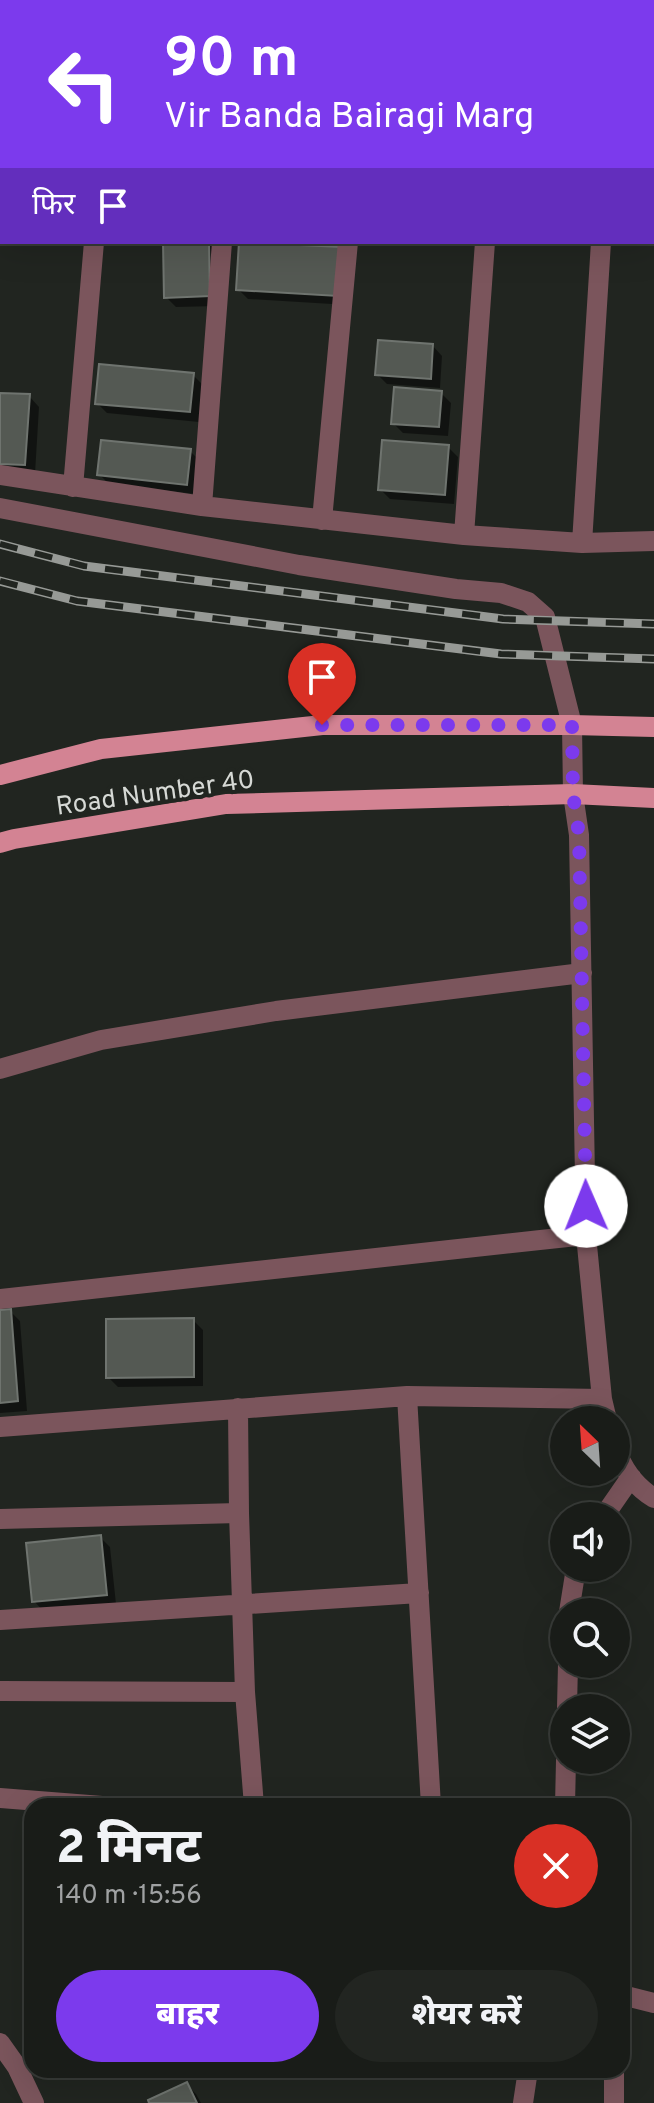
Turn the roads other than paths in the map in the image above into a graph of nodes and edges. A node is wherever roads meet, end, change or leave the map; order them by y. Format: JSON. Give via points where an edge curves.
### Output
{"nodes":[{"id":1,"x":94,"y":244,"type":"edge"},
{"id":2,"x":222,"y":244,"type":"edge"},
{"id":3,"x":348,"y":244,"type":"edge"},
{"id":4,"x":485,"y":244,"type":"edge"},
{"id":5,"x":601,"y":244,"type":"edge"},
{"id":6,"x":0,"y":475,"type":"edge"},
{"id":7,"x":73,"y":487,"type":"junction"},
{"id":8,"x":202,"y":506,"type":"junction"},
{"id":9,"x":0,"y":508,"type":"edge"},
{"id":10,"x":322,"y":520,"type":"junction"},
{"id":11,"x":464,"y":535,"type":"junction"},
{"id":12,"x":654,"y":541,"type":"edge"},
{"id":13,"x":582,"y":543,"type":"junction"},
{"id":14,"x":572,"y":725,"type":"junction"},
{"id":15,"x":654,"y":727,"type":"edge"},
{"id":16,"x":0,"y":775,"type":"edge"},
{"id":17,"x":573,"y":794,"type":"junction"},
{"id":18,"x":654,"y":798,"type":"edge"},
{"id":19,"x":0,"y":843,"type":"edge"},
{"id":20,"x":582,"y":973,"type":"junction"},
{"id":21,"x":0,"y":1069,"type":"edge"},
{"id":22,"x":586,"y":1235,"type":"junction"},
{"id":23,"x":0,"y":1299,"type":"edge"},
{"id":24,"x":407,"y":1396,"type":"junction"},
{"id":25,"x":602,"y":1399,"type":"junction"},
{"id":26,"x":604,"y":1406,"type":"edge"},
{"id":27,"x":238,"y":1408,"type":"junction"},
{"id":28,"x":0,"y":1427,"type":"edge"},
{"id":29,"x":631,"y":1477,"type":"joint"},
{"id":30,"x":654,"y":1498,"type":"edge"},
{"id":31,"x":614,"y":1502,"type":"edge"},
{"id":32,"x":239,"y":1513,"type":"junction"},
{"id":33,"x":0,"y":1519,"type":"edge"},
{"id":34,"x":419,"y":1593,"type":"junction"},
{"id":35,"x":242,"y":1604,"type":"junction"},
{"id":36,"x":0,"y":1620,"type":"edge"},
{"id":37,"x":0,"y":1691,"type":"edge"},
{"id":38,"x":245,"y":1692,"type":"junction"},
{"id":39,"x":566,"y":1774,"type":"edge"},
{"id":40,"x":0,"y":1798,"type":"edge"},
{"id":41,"x":253,"y":1798,"type":"edge"},
{"id":42,"x":431,"y":1798,"type":"edge"},
{"id":43,"x":565,"y":1798,"type":"edge"},
{"id":44,"x":24,"y":1800,"type":"edge"},
{"id":45,"x":630,"y":1997,"type":"edge"},
{"id":46,"x":654,"y":2003,"type":"edge"},
{"id":47,"x":0,"y":2043,"type":"edge"},
{"id":48,"x":24,"y":2064,"type":"edge"},
{"id":49,"x":28,"y":2078,"type":"edge"},
{"id":50,"x":527,"y":2078,"type":"edge"},
{"id":51,"x":614,"y":2078,"type":"edge"},
{"id":52,"x":34,"y":2103,"type":"edge"},
{"id":53,"x":523,"y":2103,"type":"edge"},
{"id":54,"x":614,"y":2103,"type":"edge"}],
"edges":[{"from":1,"to":7,"type":"street"},
{"from":2,"to":8,"type":"street"},
{"from":3,"to":10,"type":"street"},
{"from":4,"to":11,"type":"street"},
{"from":5,"to":13,"type":"street"},
{"from":6,"to":7,"type":"street"},
{"from":7,"to":8,"type":"street"},
{"from":8,"to":10,"type":"street"},
{"from":9,"to":14,"type":"street","via":[[299,565],[501,593],[528,602],[545,617]]},
{"from":10,"to":11,"type":"street"},
{"from":11,"to":13,"type":"street"},
{"from":12,"to":13,"type":"street"},
{"from":14,"to":15,"type":"main road"},
{"from":14,"to":16,"type":"main road","via":[[322,725],[101,749]]},
{"from":14,"to":17,"type":"street"},
{"from":17,"to":18,"type":"main road","name":"Road Number 40"},
{"from":17,"to":19,"type":"main road","name":"Road Number 40","via":[[226,804]]},
{"from":17,"to":20,"type":"street"},
{"from":20,"to":21,"type":"street","via":[[276,1011],[101,1040]]},
{"from":20,"to":22,"type":"street"},
{"from":22,"to":23,"type":"street"},
{"from":22,"to":25,"type":"street"},
{"from":24,"to":25,"type":"street"},
{"from":24,"to":27,"type":"street"},
{"from":24,"to":34,"type":"street"},
{"from":25,"to":26,"type":"street"},
{"from":27,"to":28,"type":"street"},
{"from":27,"to":32,"type":"street"},
{"from":29,"to":30,"type":"street"},
{"from":29,"to":31,"type":"street"},
{"from":32,"to":33,"type":"street"},
{"from":32,"to":35,"type":"street"},
{"from":34,"to":35,"type":"street"},
{"from":34,"to":42,"type":"street"},
{"from":35,"to":36,"type":"street"},
{"from":35,"to":38,"type":"street"},
{"from":37,"to":38,"type":"street"},
{"from":38,"to":41,"type":"street"},
{"from":39,"to":43,"type":"street"},
{"from":40,"to":44,"type":"street"},
{"from":45,"to":46,"type":"street"},
{"from":47,"to":48,"type":"street"},
{"from":49,"to":52,"type":"street"},
{"from":50,"to":53,"type":"street"},
{"from":51,"to":54,"type":"street"}]}
